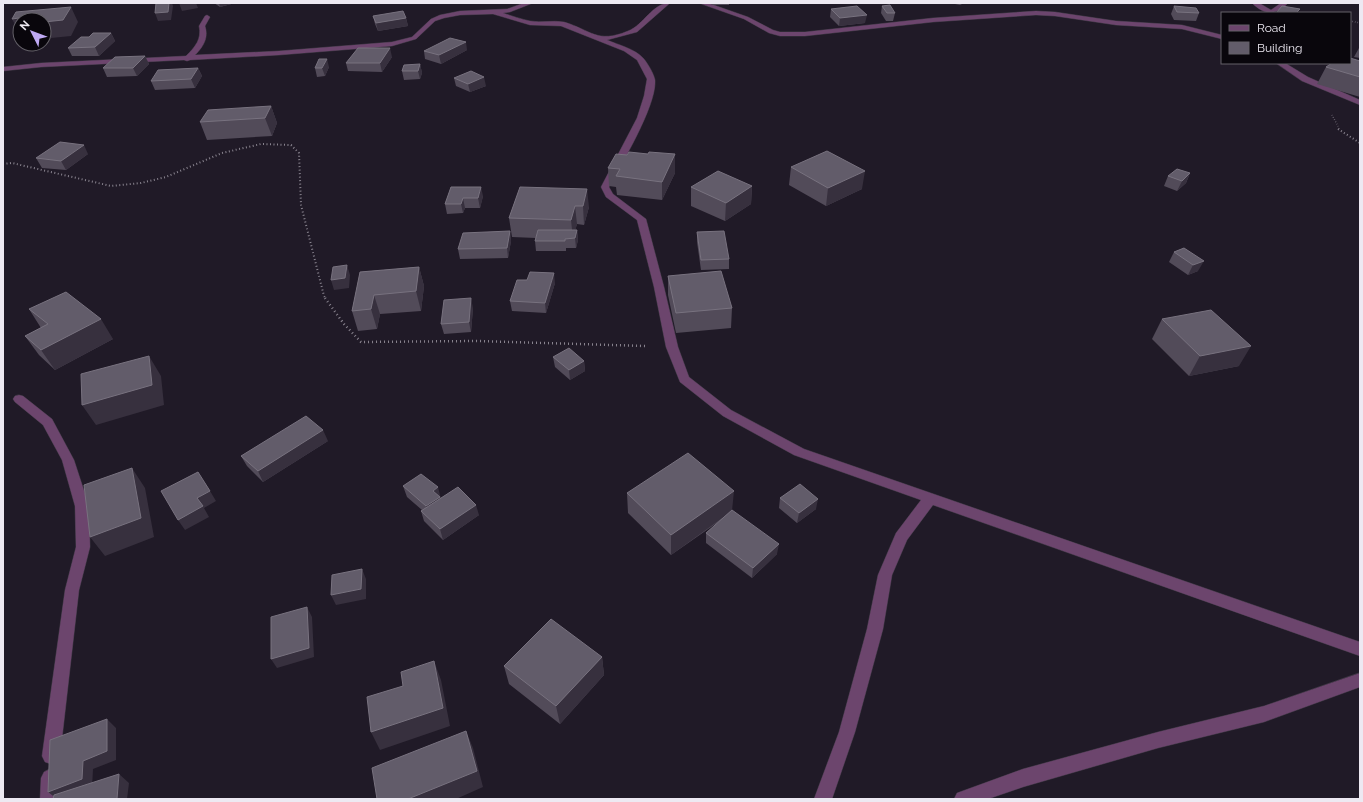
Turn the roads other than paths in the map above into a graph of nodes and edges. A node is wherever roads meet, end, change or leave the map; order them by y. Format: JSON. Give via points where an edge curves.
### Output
{"nodes":[{"id":1,"x":530,"y":3,"type":"edge"},
{"id":2,"x":667,"y":3,"type":"edge"},
{"id":3,"x":702,"y":3,"type":"edge"},
{"id":4,"x":1255,"y":3,"type":"edge"},
{"id":5,"x":1285,"y":3,"type":"edge"},
{"id":6,"x":1268,"y":12,"type":"edge"},
{"id":7,"x":1271,"y":12,"type":"edge"},
{"id":8,"x":496,"y":13,"type":"junction"},
{"id":9,"x":207,"y":17,"type":"dead end"},
{"id":10,"x":1221,"y":37,"type":"edge"},
{"id":11,"x":600,"y":40,"type":"junction"},
{"id":12,"x":187,"y":59,"type":"junction"},
{"id":13,"x":1281,"y":64,"type":"edge"},
{"id":14,"x":3,"y":69,"type":"edge"},
{"id":15,"x":1360,"y":104,"type":"edge"},
{"id":16,"x":19,"y":399,"type":"dead end"},
{"id":17,"x":930,"y":499,"type":"junction"},
{"id":18,"x":1360,"y":649,"type":"edge"},
{"id":19,"x":1360,"y":680,"type":"edge"},
{"id":20,"x":49,"y":799,"type":"edge"},
{"id":21,"x":823,"y":799,"type":"edge"},
{"id":22,"x":963,"y":799,"type":"edge"}],
"edges":[{"from":1,"to":8,"type":"street"},
{"from":2,"to":11,"type":"street","via":[[634,31]]},
{"from":3,"to":10,"type":"street","via":[[746,18],[771,32],[780,34],[805,34],[933,20],[1036,13],[1116,23],[1182,27]]},
{"from":4,"to":6,"type":"street"},
{"from":5,"to":7,"type":"street"},
{"from":8,"to":11,"type":"street","via":[[530,23],[562,24]]},
{"from":8,"to":12,"type":"street","via":[[442,16],[433,20],[414,38],[400,42],[279,54]]},
{"from":9,"to":12,"type":"street","via":[[202,26],[204,33],[199,47]]},
{"from":11,"to":17,"type":"street","via":[[626,50],[640,59],[651,79],[640,118],[605,187],[609,195],[641,219],[672,346],[684,379],[727,413],[799,452]]},
{"from":12,"to":14,"type":"street"},
{"from":13,"to":15,"type":"street","via":[[1305,80]]},
{"from":16,"to":20,"type":"street","via":[[48,422],[68,460],[82,506],[83,547],[70,604],[52,740]]},
{"from":17,"to":18,"type":"street"},
{"from":17,"to":21,"type":"street","via":[[901,537],[885,575],[875,629],[846,732]]},
{"from":19,"to":22,"type":"street","via":[[1264,714],[1046,771]]}]}
